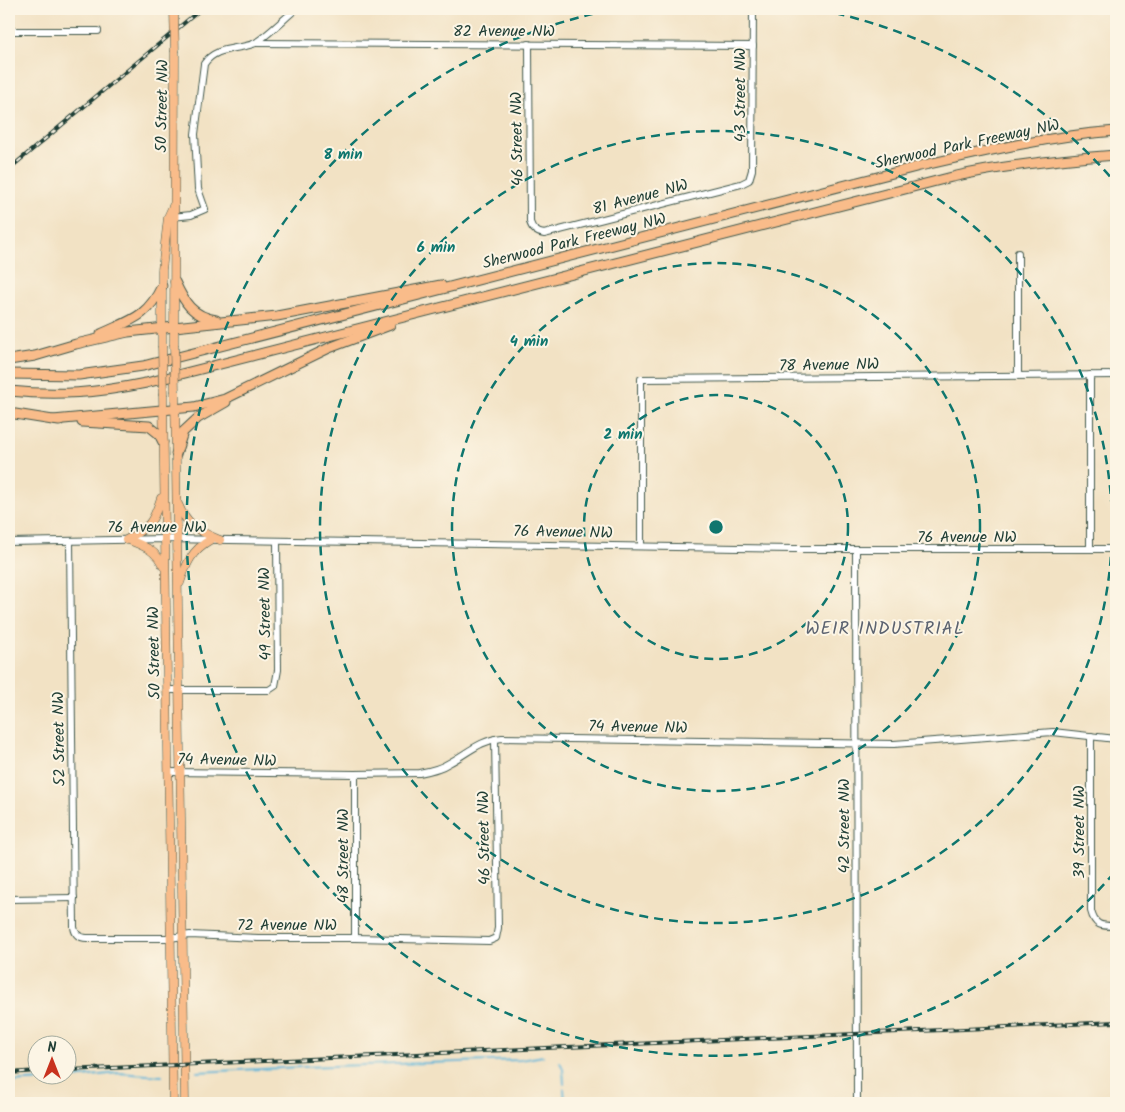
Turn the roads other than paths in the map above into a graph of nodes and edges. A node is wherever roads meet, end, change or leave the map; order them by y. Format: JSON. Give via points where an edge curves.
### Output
{"nodes":[{"id":1,"x":174,"y":9,"type":"edge"},
{"id":2,"x":296,"y":9,"type":"edge"},
{"id":3,"x":753,"y":9,"type":"edge"},
{"id":4,"x":9,"y":31,"type":"edge"},
{"id":5,"x":98,"y":31,"type":"dead end"},
{"id":6,"x":255,"y":43,"type":"junction"},
{"id":7,"x":529,"y":44,"type":"junction"},
{"id":8,"x":753,"y":46,"type":"junction"},
{"id":9,"x":1116,"y":131,"type":"edge"},
{"id":10,"x":1116,"y":155,"type":"edge"},
{"id":11,"x":749,"y":180,"type":"joint"},
{"id":12,"x":171,"y":217,"type":"junction"},
{"id":13,"x":537,"y":232,"type":"joint"},
{"id":14,"x":1018,"y":252,"type":"dead end"},
{"id":15,"x":175,"y":282,"type":"junction"},
{"id":16,"x":162,"y":286,"type":"junction"},
{"id":17,"x":456,"y":286,"type":"junction"},
{"id":18,"x":411,"y":315,"type":"junction"},
{"id":19,"x":226,"y":322,"type":"junction"},
{"id":20,"x":174,"y":327,"type":"junction"},
{"id":21,"x":162,"y":329,"type":"junction"},
{"id":22,"x":89,"y":341,"type":"junction"},
{"id":23,"x":9,"y":360,"type":"edge"},
{"id":24,"x":9,"y":374,"type":"edge"},
{"id":25,"x":1018,"y":375,"type":"junction"},
{"id":26,"x":1090,"y":375,"type":"junction"},
{"id":27,"x":1116,"y":375,"type":"edge"},
{"id":28,"x":9,"y":391,"type":"edge"},
{"id":29,"x":241,"y":392,"type":"junction"},
{"id":30,"x":175,"y":408,"type":"junction"},
{"id":31,"x":163,"y":409,"type":"junction"},
{"id":32,"x":9,"y":413,"type":"edge"},
{"id":33,"x":53,"y":420,"type":"junction"},
{"id":34,"x":163,"y":442,"type":"junction"},
{"id":35,"x":176,"y":454,"type":"junction"},
{"id":36,"x":164,"y":491,"type":"junction"},
{"id":37,"x":177,"y":500,"type":"junction"},
{"id":38,"x":165,"y":539,"type":"junction"},
{"id":39,"x":127,"y":540,"type":"junction"},
{"id":40,"x":177,"y":540,"type":"junction"},
{"id":41,"x":210,"y":540,"type":"junction"},
{"id":42,"x":220,"y":540,"type":"junction"},
{"id":43,"x":70,"y":541,"type":"junction"},
{"id":44,"x":276,"y":541,"type":"junction"},
{"id":45,"x":9,"y":542,"type":"edge"},
{"id":46,"x":641,"y":546,"type":"junction"},
{"id":47,"x":856,"y":549,"type":"junction"},
{"id":48,"x":1090,"y":549,"type":"junction"},
{"id":49,"x":1116,"y":549,"type":"edge"},
{"id":50,"x":165,"y":570,"type":"junction"},
{"id":51,"x":178,"y":590,"type":"junction"},
{"id":52,"x":179,"y":689,"type":"junction"},
{"id":53,"x":167,"y":690,"type":"junction"},
{"id":54,"x":1091,"y":736,"type":"junction"},
{"id":55,"x":495,"y":739,"type":"junction"},
{"id":56,"x":1116,"y":739,"type":"edge"},
{"id":57,"x":856,"y":744,"type":"junction"},
{"id":58,"x":168,"y":772,"type":"junction"},
{"id":59,"x":181,"y":772,"type":"junction"},
{"id":60,"x":355,"y":774,"type":"junction"},
{"id":61,"x":74,"y":898,"type":"junction"},
{"id":62,"x":9,"y":899,"type":"edge"},
{"id":63,"x":1116,"y":926,"type":"edge"},
{"id":64,"x":77,"y":935,"type":"joint"},
{"id":65,"x":183,"y":936,"type":"junction"},
{"id":66,"x":170,"y":938,"type":"junction"},
{"id":67,"x":355,"y":938,"type":"junction"},
{"id":68,"x":496,"y":938,"type":"joint"},
{"id":69,"x":173,"y":1103,"type":"edge"},
{"id":70,"x":185,"y":1103,"type":"edge"},
{"id":71,"x":857,"y":1103,"type":"edge"}],
"edges":[{"from":1,"to":12,"type":"main road","name":"50 Street NW","bridge":true,"via":[[174,204]]},
{"from":2,"to":6,"type":"street"},
{"from":3,"to":8,"type":"street","name":"43 Street NW"},
{"from":4,"to":5,"type":"street"},
{"from":6,"to":7,"type":"street","name":"82 Avenue NW"},
{"from":6,"to":12,"type":"street","via":[[214,53],[204,64],[196,134],[198,189],[205,208],[191,215]]},
{"from":7,"to":8,"type":"street","name":"82 Avenue NW"},
{"from":7,"to":13,"type":"street","name":"46 Street NW","via":[[530,222]]},
{"from":8,"to":11,"type":"street","name":"43 Street NW","via":[[752,170]]},
{"from":9,"to":17,"type":"highway","name":"Sherwood Park Freeway NW","via":[[1060,137],[929,164]]},
{"from":10,"to":18,"type":"highway","name":"Sherwood Park Freeway NW","via":[[1033,163],[952,177]]},
{"from":11,"to":13,"type":"street","name":"81 Avenue NW","via":[[549,234]]},
{"from":12,"to":15,"type":"main road","name":"50 Street NW"},
{"from":12,"to":16,"type":"main road","name":"50 Street NW"},
{"from":14,"to":25,"type":"street"},
{"from":15,"to":19,"type":"highway","via":[[184,301],[200,315]]},
{"from":15,"to":20,"type":"main road","name":"50 Street NW"},
{"from":16,"to":21,"type":"main road","name":"50 Street NW"},
{"from":16,"to":22,"type":"highway","via":[[149,307],[136,318]]},
{"from":17,"to":19,"type":"highway","via":[[437,285],[304,311]]},
{"from":17,"to":24,"type":"highway","name":"Sherwood Park Freeway NW","via":[[143,366],[79,376]]},
{"from":18,"to":28,"type":"highway","name":"Sherwood Park Freeway NW","via":[[193,372],[109,390],[57,394]]},
{"from":18,"to":29,"type":"highway","via":[[330,348]]},
{"from":19,"to":20,"type":"highway"},
{"from":20,"to":21,"type":"highway"},
{"from":20,"to":30,"type":"main road","name":"50 Street NW","bridge":true},
{"from":21,"to":22,"type":"highway","via":[[128,332]]},
{"from":21,"to":31,"type":"main road","name":"50 Street NW","bridge":true},
{"from":22,"to":23,"type":"highway"},
{"from":25,"to":26,"type":"street","name":"78 Avenue NW"},
{"from":25,"to":46,"type":"street","name":"78 Avenue NW","via":[[641,379]]},
{"from":26,"to":27,"type":"street","name":"78 Avenue NW"},
{"from":26,"to":48,"type":"street"},
{"from":29,"to":30,"type":"highway","via":[[208,404]]},
{"from":29,"to":35,"type":"highway","via":[[191,424],[183,432]]},
{"from":30,"to":31,"type":"highway"},
{"from":30,"to":35,"type":"main road","name":"50 Street NW"},
{"from":31,"to":33,"type":"highway"},
{"from":31,"to":34,"type":"main road","name":"50 Street NW"},
{"from":32,"to":33,"type":"highway"},
{"from":33,"to":34,"type":"highway","via":[[143,424],[152,428]]},
{"from":34,"to":36,"type":"main road","name":"50 Street NW"},
{"from":35,"to":37,"type":"main road","name":"50 Street NW"},
{"from":36,"to":38,"type":"main road","name":"50 Street NW"},
{"from":36,"to":39,"type":"main road","via":[[152,521]]},
{"from":37,"to":40,"type":"main road","name":"50 Street NW"},
{"from":37,"to":42,"type":"main road","via":[[192,527]]},
{"from":38,"to":39,"type":"street","name":"76 Avenue NW"},
{"from":38,"to":40,"type":"street","name":"76 Avenue NW"},
{"from":38,"to":50,"type":"main road","name":"50 Street NW"},
{"from":39,"to":43,"type":"street","name":"76 Avenue NW"},
{"from":39,"to":50,"type":"main road","via":[[153,551]]},
{"from":40,"to":41,"type":"street","name":"76 Avenue NW"},
{"from":40,"to":51,"type":"main road","name":"50 Street NW"},
{"from":41,"to":42,"type":"street","name":"76 Avenue NW"},
{"from":41,"to":51,"type":"main road","via":[[192,555]]},
{"from":42,"to":44,"type":"street","name":"76 Avenue NW"},
{"from":43,"to":45,"type":"street","name":"76 Avenue NW"},
{"from":43,"to":61,"type":"street","name":"52 Street NW"},
{"from":44,"to":46,"type":"street","name":"76 Avenue NW"},
{"from":44,"to":52,"type":"street","name":"49 Street NW","via":[[278,670],[275,686],[269,690]]},
{"from":46,"to":47,"type":"street","name":"76 Avenue NW"},
{"from":47,"to":48,"type":"street","name":"76 Avenue NW"},
{"from":47,"to":57,"type":"street","name":"42 Street NW"},
{"from":48,"to":49,"type":"street","name":"76 Avenue NW"},
{"from":50,"to":53,"type":"main road","name":"50 Street NW"},
{"from":51,"to":52,"type":"main road","name":"50 Street NW"},
{"from":52,"to":53,"type":"street"},
{"from":52,"to":59,"type":"main road","name":"50 Street NW"},
{"from":53,"to":58,"type":"main road","name":"50 Street NW"},
{"from":54,"to":56,"type":"street","name":"74 Avenue NW"},
{"from":54,"to":57,"type":"street","name":"74 Avenue NW","via":[[1042,732],[918,743]]},
{"from":54,"to":63,"type":"street","name":"39 Street NW","via":[[1091,911],[1099,925]]},
{"from":55,"to":57,"type":"street","name":"74 Avenue NW"},
{"from":55,"to":60,"type":"street","name":"74 Avenue NW","via":[[481,743],[449,764],[429,772]]},
{"from":55,"to":68,"type":"street","name":"46 Street NW"},
{"from":57,"to":71,"type":"street","name":"42 Street NW"},
{"from":58,"to":59,"type":"street","name":"74 Avenue NW"},
{"from":58,"to":66,"type":"main road","name":"50 Street NW"},
{"from":59,"to":60,"type":"street","name":"74 Avenue NW"},
{"from":59,"to":65,"type":"main road","name":"50 Street NW"},
{"from":60,"to":67,"type":"street","name":"48 Street NW"},
{"from":61,"to":62,"type":"street"},
{"from":61,"to":64,"type":"street","name":"52 Street NW","via":[[74,930]]},
{"from":64,"to":66,"type":"street","name":"72 Avenue NW","via":[[87,938]]},
{"from":65,"to":66,"type":"street","name":"72 Avenue NW"},
{"from":65,"to":67,"type":"street","name":"72 Avenue NW"},
{"from":65,"to":70,"type":"main road","name":"50 Street NW"},
{"from":66,"to":69,"type":"main road","name":"50 Street NW"},
{"from":67,"to":68,"type":"street","name":"72 Avenue NW","via":[[489,941]]}]}
